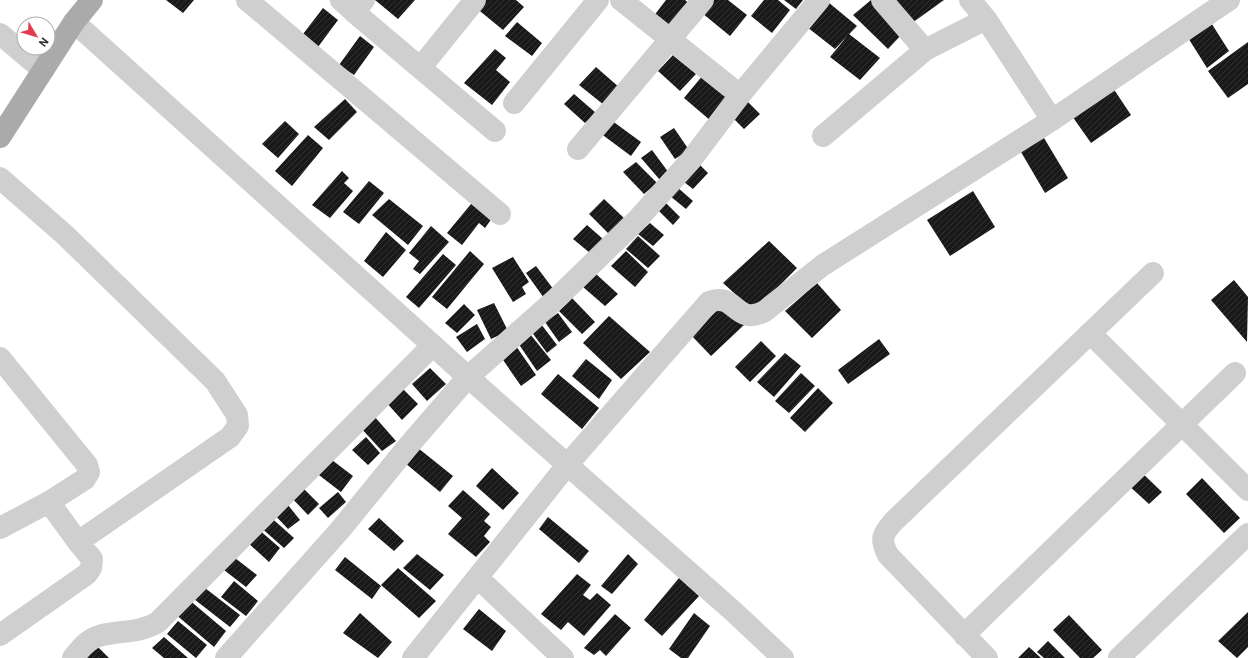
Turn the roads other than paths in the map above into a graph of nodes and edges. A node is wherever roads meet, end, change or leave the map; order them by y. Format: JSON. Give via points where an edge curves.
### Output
{"nodes":[{"id":1,"x":92,"y":0,"type":"edge"},
{"id":2,"x":247,"y":0,"type":"edge"},
{"id":3,"x":475,"y":0,"type":"edge"},
{"id":4,"x":598,"y":0,"type":"edge"},
{"id":5,"x":621,"y":0,"type":"edge"},
{"id":6,"x":703,"y":0,"type":"edge"},
{"id":7,"x":819,"y":0,"type":"edge"},
{"id":8,"x":882,"y":0,"type":"edge"},
{"id":9,"x":970,"y":0,"type":"edge"},
{"id":10,"x":1229,"y":0,"type":"edge"},
{"id":11,"x":353,"y":4,"type":"edge"},
{"id":12,"x":986,"y":19,"type":"junction"},
{"id":13,"x":74,"y":22,"type":"junction"},
{"id":14,"x":0,"y":34,"type":"edge"},
{"id":15,"x":670,"y":39,"type":"junction"},
{"id":16,"x":926,"y":50,"type":"junction"},
{"id":17,"x":421,"y":67,"type":"junction"},
{"id":18,"x":43,"y":70,"type":"junction"},
{"id":19,"x":740,"y":95,"type":"junction"},
{"id":20,"x":514,"y":102,"type":"dead end"},
{"id":21,"x":1052,"y":120,"type":"junction"},
{"id":22,"x":495,"y":131,"type":"dead end"},
{"id":23,"x":823,"y":136,"type":"dead end"},
{"id":24,"x":0,"y":137,"type":"edge"},
{"id":25,"x":578,"y":149,"type":"dead end"},
{"id":26,"x":0,"y":178,"type":"edge"},
{"id":27,"x":500,"y":214,"type":"dead end"},
{"id":28,"x":1153,"y":273,"type":"dead end"},
{"id":29,"x":1090,"y":333,"type":"junction"},
{"id":30,"x":433,"y":345,"type":"junction"},
{"id":31,"x":0,"y":358,"type":"edge"},
{"id":32,"x":1235,"y":373,"type":"dead end"},
{"id":33,"x":468,"y":377,"type":"junction"},
{"id":34,"x":1182,"y":424,"type":"junction"},
{"id":35,"x":568,"y":464,"type":"junction"},
{"id":36,"x":1248,"y":490,"type":"edge"},
{"id":37,"x":49,"y":502,"type":"junction"},
{"id":38,"x":0,"y":528,"type":"edge"},
{"id":39,"x":1248,"y":534,"type":"edge"},
{"id":40,"x":78,"y":542,"type":"junction"},
{"id":41,"x":478,"y":578,"type":"junction"},
{"id":42,"x":0,"y":635,"type":"edge"},
{"id":43,"x":964,"y":635,"type":"junction"},
{"id":44,"x":73,"y":658,"type":"edge"},
{"id":45,"x":226,"y":658,"type":"edge"},
{"id":46,"x":413,"y":658,"type":"edge"},
{"id":47,"x":563,"y":658,"type":"edge"},
{"id":48,"x":783,"y":658,"type":"edge"},
{"id":49,"x":987,"y":658,"type":"edge"},
{"id":50,"x":1118,"y":658,"type":"edge"}],
"edges":[{"from":1,"to":13,"type":"main road"},
{"from":2,"to":27,"type":"street"},
{"from":3,"to":17,"type":"street"},
{"from":4,"to":20,"type":"street"},
{"from":5,"to":15,"type":"street"},
{"from":6,"to":15,"type":"street"},
{"from":7,"to":19,"type":"street"},
{"from":8,"to":16,"type":"street"},
{"from":9,"to":12,"type":"street"},
{"from":10,"to":21,"type":"street"},
{"from":11,"to":17,"type":"street"},
{"from":12,"to":16,"type":"street"},
{"from":12,"to":21,"type":"street"},
{"from":13,"to":18,"type":"main road"},
{"from":13,"to":30,"type":"street"},
{"from":14,"to":18,"type":"street"},
{"from":15,"to":19,"type":"street"},
{"from":15,"to":25,"type":"street"},
{"from":16,"to":23,"type":"street"},
{"from":17,"to":22,"type":"street"},
{"from":18,"to":24,"type":"main road"},
{"from":19,"to":33,"type":"street","via":[[691,160],[636,221],[557,298]]},
{"from":21,"to":35,"type":"street","via":[[823,265],[766,311],[756,316],[744,315],[726,301],[718,299],[709,302]]},
{"from":26,"to":40,"type":"street","via":[[65,235],[215,381],[237,415],[238,426],[230,437]]},
{"from":28,"to":29,"type":"street"},
{"from":29,"to":34,"type":"street"},
{"from":29,"to":43,"type":"street","via":[[883,534],[883,546],[888,555]]},
{"from":30,"to":33,"type":"street"},
{"from":30,"to":44,"type":"street","via":[[158,622],[148,628],[98,636],[84,644]]},
{"from":31,"to":37,"type":"street","via":[[87,465],[85,479]]},
{"from":32,"to":34,"type":"street"},
{"from":33,"to":35,"type":"street"},
{"from":33,"to":45,"type":"street","via":[[340,530]]},
{"from":34,"to":36,"type":"street"},
{"from":34,"to":43,"type":"street"},
{"from":35,"to":41,"type":"street"},
{"from":35,"to":48,"type":"street"},
{"from":37,"to":38,"type":"street"},
{"from":37,"to":40,"type":"street"},
{"from":39,"to":50,"type":"street"},
{"from":40,"to":42,"type":"street","via":[[92,559],[87,574]]},
{"from":41,"to":46,"type":"street"},
{"from":41,"to":47,"type":"street"},
{"from":43,"to":49,"type":"street"}]}
